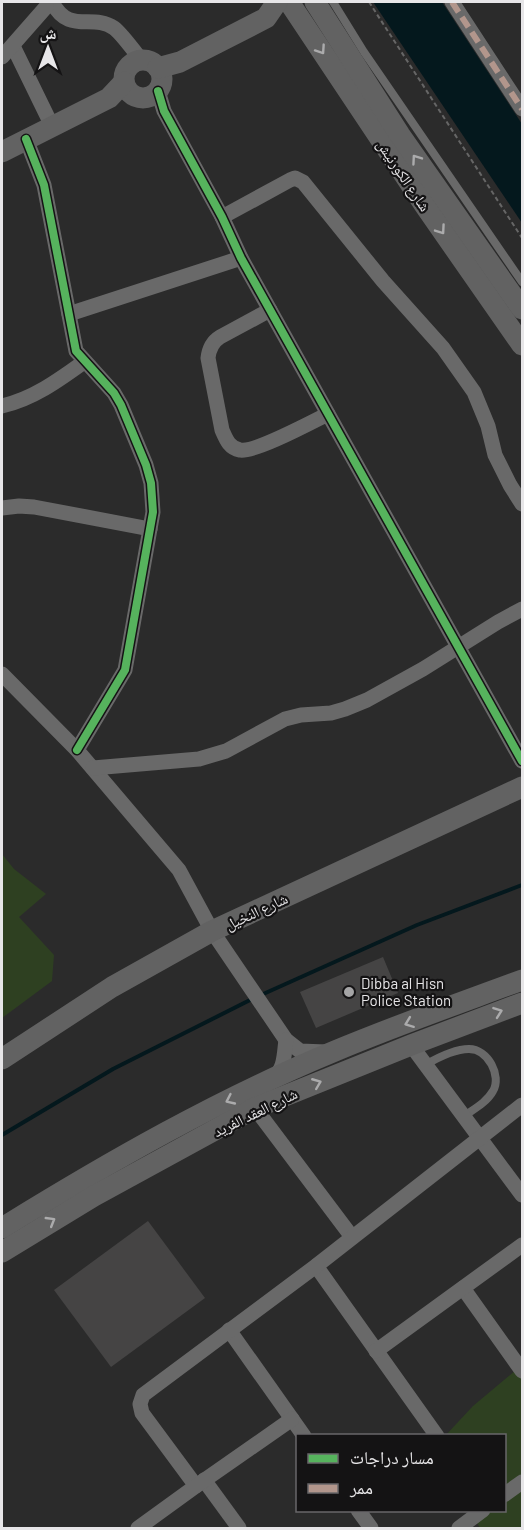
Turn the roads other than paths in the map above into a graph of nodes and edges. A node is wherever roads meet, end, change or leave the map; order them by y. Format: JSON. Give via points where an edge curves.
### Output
{"nodes":[{"id":1,"x":289,"y":2,"type":"edge"},
{"id":2,"x":315,"y":2,"type":"edge"},
{"id":3,"x":333,"y":2,"type":"edge"},
{"id":4,"x":452,"y":2,"type":"edge"},
{"id":5,"x":49,"y":4,"type":"edge"},
{"id":6,"x":271,"y":10,"type":"edge"},
{"id":7,"x":301,"y":20,"type":"junction"},
{"id":8,"x":4,"y":54,"type":"edge"},
{"id":9,"x":362,"y":76,"type":"junction"},
{"id":10,"x":145,"y":80,"type":"junction"},
{"id":11,"x":388,"y":87,"type":"junction"},
{"id":12,"x":522,"y":109,"type":"edge"},
{"id":13,"x":52,"y":126,"type":"junction"},
{"id":14,"x":26,"y":139,"type":"junction"},
{"id":15,"x":2,"y":152,"type":"edge"},
{"id":16,"x":222,"y":217,"type":"junction"},
{"id":17,"x":480,"y":219,"type":"junction"},
{"id":18,"x":477,"y":245,"type":"junction"},
{"id":19,"x":241,"y":258,"type":"junction"},
{"id":20,"x":522,"y":282,"type":"edge"},
{"id":21,"x":522,"y":309,"type":"edge"},
{"id":22,"x":270,"y":310,"type":"junction"},
{"id":23,"x":69,"y":314,"type":"junction"},
{"id":24,"x":522,"y":345,"type":"edge"},
{"id":25,"x":84,"y":362,"type":"junction"},
{"id":26,"x":2,"y":406,"type":"edge"},
{"id":27,"x":328,"y":414,"type":"junction"},
{"id":28,"x":522,"y":504,"type":"edge"},
{"id":29,"x":2,"y":508,"type":"edge"},
{"id":30,"x":150,"y":529,"type":"junction"},
{"id":31,"x":522,"y":609,"type":"edge"},
{"id":32,"x":459,"y":647,"type":"junction"},
{"id":33,"x":2,"y":674,"type":"edge"},
{"id":34,"x":77,"y":750,"type":"junction"},
{"id":35,"x":522,"y":761,"type":"edge"},
{"id":36,"x":93,"y":768,"type":"junction"},
{"id":37,"x":522,"y":787,"type":"edge"},
{"id":38,"x":212,"y":931,"type":"junction"},
{"id":39,"x":522,"y":980,"type":"edge"},
{"id":40,"x":522,"y":1003,"type":"edge"},
{"id":41,"x":286,"y":1040,"type":"junction"},
{"id":42,"x":411,"y":1044,"type":"junction"},
{"id":43,"x":334,"y":1051,"type":"junction"},
{"id":44,"x":2,"y":1059,"type":"edge"},
{"id":45,"x":425,"y":1065,"type":"junction"},
{"id":46,"x":267,"y":1083,"type":"junction"},
{"id":47,"x":522,"y":1105,"type":"edge"},
{"id":48,"x":255,"y":1108,"type":"junction"},
{"id":49,"x":464,"y":1116,"type":"junction"},
{"id":50,"x":480,"y":1137,"type":"junction"},
{"id":51,"x":522,"y":1196,"type":"edge"},
{"id":52,"x":2,"y":1228,"type":"edge"},
{"id":53,"x":352,"y":1237,"type":"junction"},
{"id":54,"x":522,"y":1245,"type":"edge"},
{"id":55,"x":2,"y":1252,"type":"edge"},
{"id":56,"x":316,"y":1266,"type":"junction"},
{"id":57,"x":463,"y":1288,"type":"junction"},
{"id":58,"x":229,"y":1330,"type":"junction"},
{"id":59,"x":376,"y":1351,"type":"junction"},
{"id":60,"x":522,"y":1371,"type":"edge"},
{"id":61,"x":292,"y":1419,"type":"junction"},
{"id":62,"x":303,"y":1434,"type":"edge"},
{"id":63,"x":435,"y":1434,"type":"edge"},
{"id":64,"x":522,"y":1482,"type":"edge"},
{"id":65,"x":200,"y":1483,"type":"junction"},
{"id":66,"x":506,"y":1494,"type":"edge"},
{"id":67,"x":359,"y":1512,"type":"edge"},
{"id":68,"x":480,"y":1512,"type":"edge"},
{"id":69,"x":138,"y":1528,"type":"edge"},
{"id":70,"x":239,"y":1528,"type":"edge"},
{"id":71,"x":371,"y":1528,"type":"edge"},
{"id":72,"x":459,"y":1528,"type":"edge"}],
"edges":[{"from":1,"to":7,"type":"main road","name":"شارع الكورنيش"},
{"from":2,"to":9,"type":"main road","name":"شارع الكورنيش"},
{"from":3,"to":11,"type":"lane"},
{"from":4,"to":12,"type":"street"},
{"from":5,"to":8,"type":"street"},
{"from":5,"to":10,"type":"street","via":[[64,17],[106,24],[120,34]]},
{"from":6,"to":7,"type":"main road"},
{"from":6,"to":10,"type":"main road"},
{"from":7,"to":24,"type":"main road","name":"شارع الكورنيش","one_way":true},
{"from":8,"to":13,"type":"street"},
{"from":9,"to":11,"type":"main road"},
{"from":18,"to":9,"type":"main road","name":"شارع الكورنيش","one_way":true},
{"from":10,"to":13,"type":"main road"},
{"from":10,"to":16,"type":"street"},
{"from":11,"to":17,"type":"lane"},
{"from":13,"to":14,"type":"main road"},
{"from":14,"to":15,"type":"main road"},
{"from":14,"to":23,"type":"street","via":[[44,185]]},
{"from":16,"to":19,"type":"street"},
{"from":16,"to":28,"type":"street","via":[[290,180],[303,182],[443,348],[474,392],[495,455]]},
{"from":17,"to":18,"type":"main road"},
{"from":17,"to":20,"type":"lane"},
{"from":18,"to":21,"type":"main road","name":"شارع الكورنيش"},
{"from":19,"to":22,"type":"street"},
{"from":19,"to":23,"type":"street"},
{"from":22,"to":27,"type":"street"},
{"from":22,"to":27,"type":"street","via":[[215,340],[209,351],[226,439],[238,450],[255,448]]},
{"from":23,"to":25,"type":"street","via":[[76,351]]},
{"from":25,"to":26,"type":"street","via":[[37,393]]},
{"from":25,"to":30,"type":"street","via":[[114,393],[146,465],[153,512]]},
{"from":27,"to":32,"type":"street"},
{"from":29,"to":30,"type":"street","via":[[34,507]]},
{"from":30,"to":34,"type":"street","via":[[125,670]]},
{"from":31,"to":32,"type":"street"},
{"from":32,"to":35,"type":"street"},
{"from":32,"to":36,"type":"street","via":[[368,700],[331,713],[285,719],[214,756]]},
{"from":33,"to":34,"type":"street"},
{"from":34,"to":36,"type":"street"},
{"from":36,"to":38,"type":"street","via":[[179,870]]},
{"from":37,"to":38,"type":"main road","name":"شارع النخيل"},
{"from":38,"to":41,"type":"street"},
{"from":38,"to":44,"type":"main road","name":"شارع النخيل","via":[[112,987]]},
{"from":39,"to":43,"type":"main road","name":"شارع العقد الفريد","one_way":true},
{"from":42,"to":40,"type":"main road","name":"شارع العقد الفريد","one_way":true},
{"from":41,"to":43,"type":"street","via":[[300,1051]]},
{"from":41,"to":46,"type":"street","via":[[278,1076]]},
{"from":42,"to":45,"type":"street"},
{"from":48,"to":42,"type":"main road","name":"شارع العقد الفريد","one_way":true},
{"from":43,"to":46,"type":"main road","name":"شارع العقد الفريد"},
{"from":45,"to":49,"type":"street"},
{"from":45,"to":49,"type":"lane","via":[[464,1050],[484,1054],[494,1069],[495,1089]]},
{"from":46,"to":52,"type":"main road","name":"شارع العقد الفريد","one_way":true,"via":[[178,1125]]},
{"from":47,"to":50,"type":"street"},
{"from":48,"to":53,"type":"street"},
{"from":55,"to":48,"type":"main road","name":"شارع العقد الفريد","one_way":true,"via":[[94,1196]]},
{"from":49,"to":50,"type":"street"},
{"from":50,"to":51,"type":"street"},
{"from":50,"to":53,"type":"street"},
{"from":53,"to":56,"type":"street"},
{"from":54,"to":57,"type":"street"},
{"from":56,"to":58,"type":"street"},
{"from":56,"to":59,"type":"street"},
{"from":57,"to":59,"type":"street"},
{"from":57,"to":60,"type":"street"},
{"from":58,"to":61,"type":"street"},
{"from":58,"to":65,"type":"street","via":[[146,1392],[140,1404],[142,1413]]},
{"from":59,"to":63,"type":"street"},
{"from":61,"to":62,"type":"street"},
{"from":61,"to":65,"type":"street"},
{"from":64,"to":66,"type":"street"},
{"from":65,"to":69,"type":"street"},
{"from":65,"to":70,"type":"street"},
{"from":67,"to":71,"type":"street"},
{"from":68,"to":72,"type":"street"}]}
